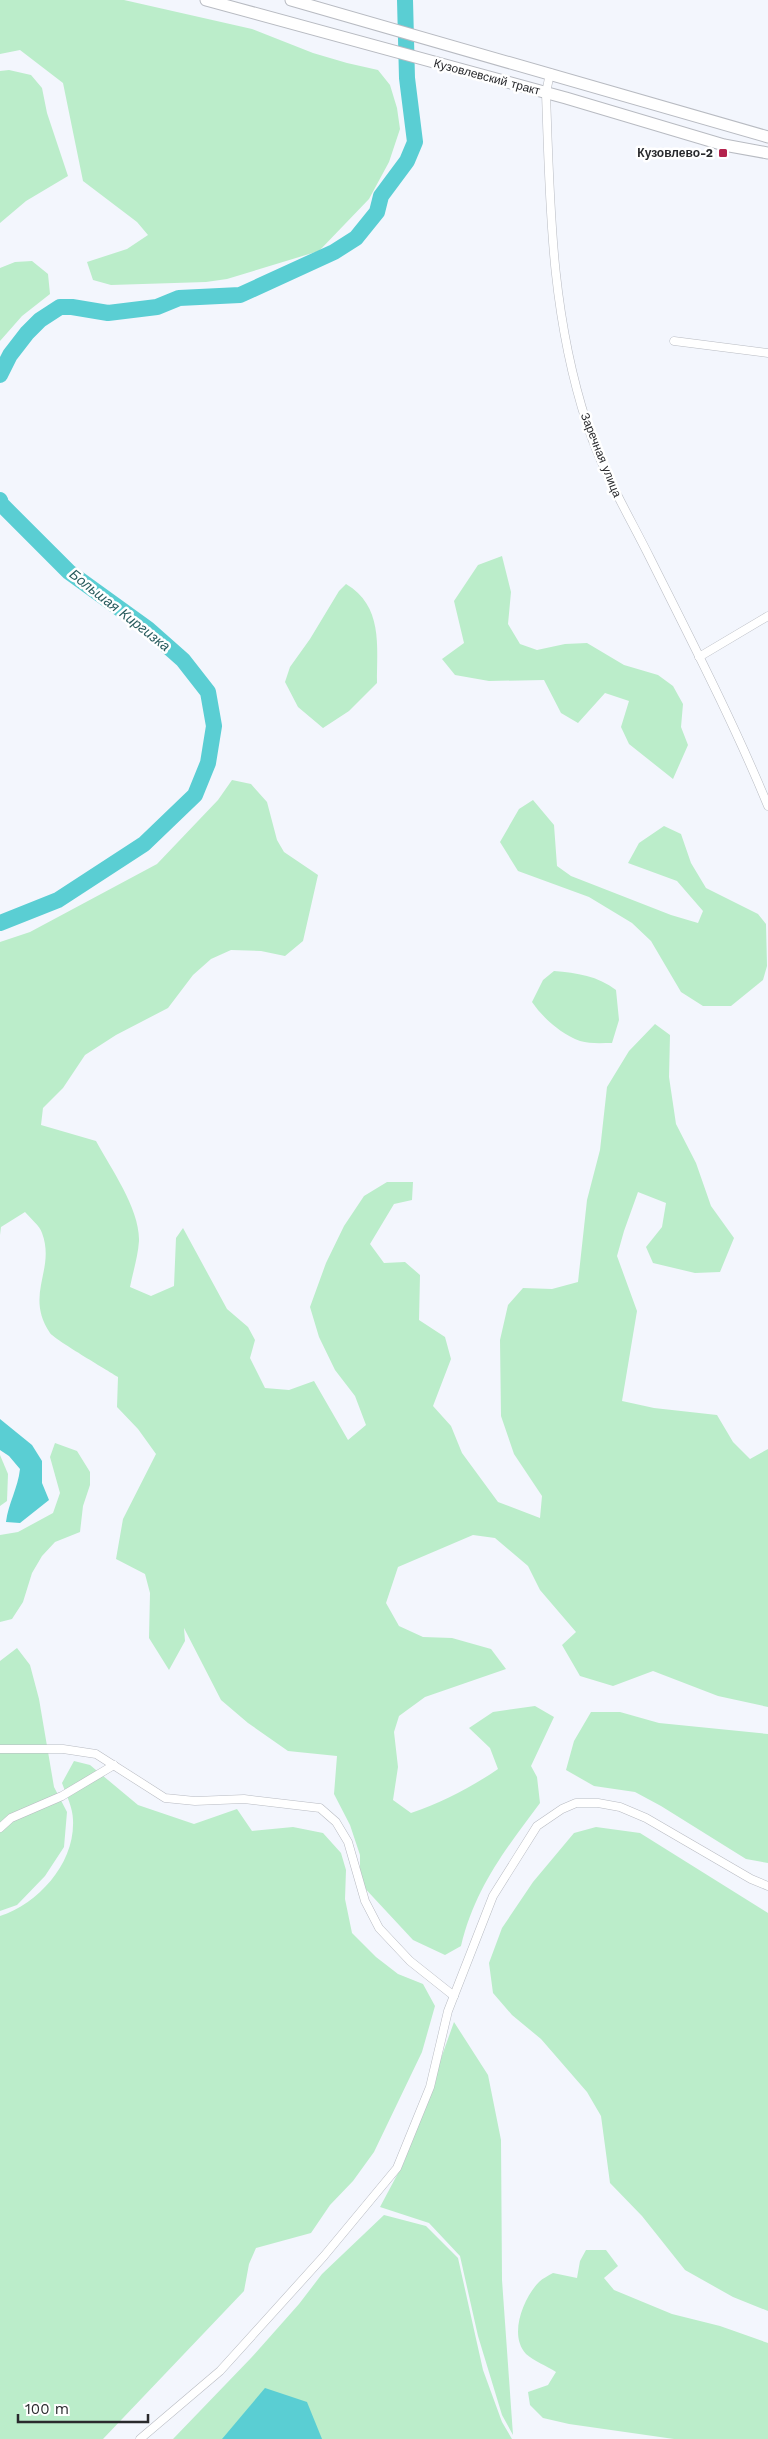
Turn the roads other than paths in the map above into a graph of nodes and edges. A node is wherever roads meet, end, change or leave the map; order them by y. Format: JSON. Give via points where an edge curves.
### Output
{"nodes":[{"id":1,"x":206,"y":0,"type":"edge"},
{"id":2,"x":291,"y":0,"type":"edge"},
{"id":3,"x":550,"y":73,"type":"junction"},
{"id":4,"x":546,"y":93,"type":"junction"},
{"id":5,"x":768,"y":137,"type":"edge"},
{"id":6,"x":768,"y":153,"type":"edge"},
{"id":7,"x":674,"y":341,"type":"dead end"},
{"id":8,"x":768,"y":353,"type":"edge"},
{"id":9,"x":768,"y":616,"type":"edge"},
{"id":10,"x":699,"y":657,"type":"junction"},
{"id":11,"x":768,"y":806,"type":"edge"},
{"id":12,"x":0,"y":1749,"type":"edge"},
{"id":13,"x":114,"y":1765,"type":"junction"},
{"id":14,"x":0,"y":1828,"type":"edge"},
{"id":15,"x":768,"y":1886,"type":"edge"},
{"id":16,"x":454,"y":1996,"type":"junction"},
{"id":17,"x":140,"y":2439,"type":"edge"}],
"edges":[{"from":1,"to":4,"type":"main road","name":"Кузовлевский тракт"},
{"from":2,"to":3,"type":"main road","name":"Кузовлевский тракт"},
{"from":3,"to":4,"type":"street","name":"Заречная улица"},
{"from":3,"to":5,"type":"main road","name":"Кузовлевский тракт"},
{"from":4,"to":6,"type":"main road","name":"Кузовлевский тракт","via":[[724,145]]},
{"from":4,"to":10,"type":"street","name":"Заречная улица","via":[[551,234],[559,313],[587,425],[618,498]]},
{"from":7,"to":8,"type":"street"},
{"from":9,"to":10,"type":"street"},
{"from":10,"to":11,"type":"street","name":"Заречная улица"},
{"from":12,"to":13,"type":"street","via":[[63,1749],[96,1754]]},
{"from":13,"to":14,"type":"street","via":[[62,1796],[11,1818]]},
{"from":13,"to":16,"type":"street","via":[[165,1798],[195,1802],[244,1799],[320,1808],[336,1822],[348,1842],[365,1901],[378,1928],[410,1961]]},
{"from":15,"to":16,"type":"street","via":[[646,1818],[598,1802],[576,1803],[537,1826],[493,1896]]},
{"from":16,"to":17,"type":"street","via":[[430,2087],[396,2168],[324,2256],[220,2371]]}]}
